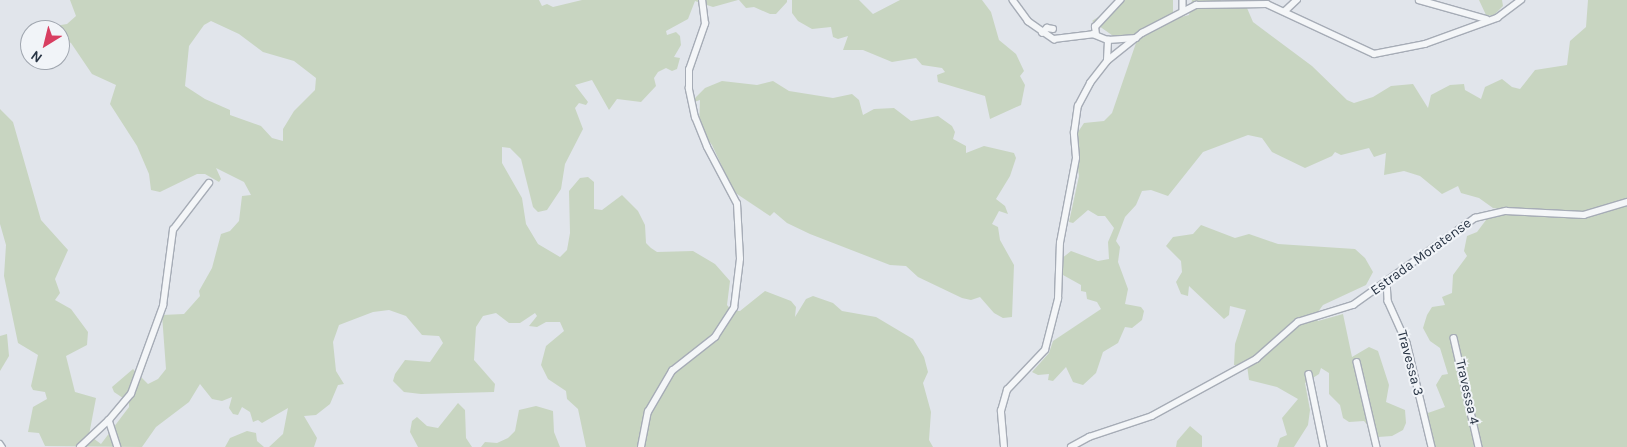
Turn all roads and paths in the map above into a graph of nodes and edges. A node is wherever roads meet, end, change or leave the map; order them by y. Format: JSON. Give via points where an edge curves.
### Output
{"nodes":[{"id":1,"x":702,"y":0,"type":"edge"},
{"id":2,"x":1120,"y":0,"type":"edge"},
{"id":3,"x":1183,"y":0,"type":"edge"},
{"id":4,"x":1296,"y":0,"type":"edge"},
{"id":5,"x":1419,"y":0,"type":"edge"},
{"id":6,"x":1521,"y":0,"type":"edge"},
{"id":7,"x":1017,"y":2,"type":"edge"},
{"id":8,"x":1183,"y":9,"type":"junction"},
{"id":9,"x":1285,"y":11,"type":"junction"},
{"id":10,"x":1486,"y":19,"type":"junction"},
{"id":11,"x":1053,"y":29,"type":"dead end"},
{"id":12,"x":1042,"y":33,"type":"junction"},
{"id":13,"x":1096,"y":35,"type":"junction"},
{"id":14,"x":1136,"y":38,"type":"junction"},
{"id":15,"x":1108,"y":40,"type":"junction"},
{"id":16,"x":1107,"y":61,"type":"junction"},
{"id":17,"x":209,"y":183,"type":"dead end"},
{"id":18,"x":1627,"y":202,"type":"edge"},
{"id":19,"x":1387,"y":280,"type":"junction"},
{"id":20,"x":1454,"y":338,"type":"dead end"},
{"id":21,"x":1357,"y":362,"type":"dead end"},
{"id":22,"x":1309,"y":374,"type":"dead end"},
{"id":23,"x":109,"y":420,"type":"junction"},
{"id":24,"x":80,"y":447,"type":"edge"},
{"id":25,"x":118,"y":447,"type":"edge"},
{"id":26,"x":641,"y":447,"type":"edge"},
{"id":27,"x":1004,"y":447,"type":"edge"},
{"id":28,"x":1071,"y":447,"type":"edge"},
{"id":29,"x":1324,"y":447,"type":"edge"},
{"id":30,"x":1377,"y":447,"type":"edge"},
{"id":31,"x":1432,"y":447,"type":"edge"},
{"id":32,"x":1479,"y":447,"type":"edge"}],
"edges":[{"from":1,"to":26,"type":"street","via":[[705,24],[689,70],[689,89],[695,118],[707,147],[733,190],[737,204],[740,259],[734,308],[715,338],[672,371],[648,412]]},
{"from":2,"to":13,"type":"street","via":[[1095,27]]},
{"from":3,"to":8,"type":"street"},
{"from":4,"to":9,"type":"street"},
{"from":5,"to":10,"type":"street"},
{"from":6,"to":10,"type":"street","via":[[1507,12]]},
{"from":7,"to":12,"type":"street"},
{"from":8,"to":9,"type":"street","via":[[1196,5],[1267,4]]},
{"from":8,"to":14,"type":"street"},
{"from":9,"to":10,"type":"street","via":[[1374,54],[1425,44]]},
{"from":11,"to":12,"type":"street","via":[[1047,28]]},
{"from":12,"to":13,"type":"street","via":[[1063,40]]},
{"from":13,"to":15,"type":"street"},
{"from":14,"to":15,"type":"street"},
{"from":14,"to":16,"type":"street"},
{"from":15,"to":16,"type":"street"},
{"from":16,"to":27,"type":"street","via":[[1078,106],[1074,133],[1076,158],[1060,244],[1058,299],[1045,350],[1007,390],[1001,411]]},
{"from":17,"to":23,"type":"street","via":[[172,230],[159,318],[130,394]]},
{"from":18,"to":19,"type":"street","name":"Estrada Moratense","via":[[1584,215],[1506,211],[1486,214],[1454,229],[1420,260]]},
{"from":19,"to":28,"type":"street","name":"Estrada Moratense","via":[[1353,305],[1298,322],[1256,359],[1152,416],[1089,437]]},
{"from":19,"to":31,"type":"street","name":"Travessa 3","via":[[1388,301],[1407,343]]},
{"from":20,"to":32,"type":"street","name":"Travessa 4"},
{"from":21,"to":30,"type":"street"},
{"from":22,"to":29,"type":"street"},
{"from":23,"to":24,"type":"street"},
{"from":23,"to":25,"type":"street"}]}
